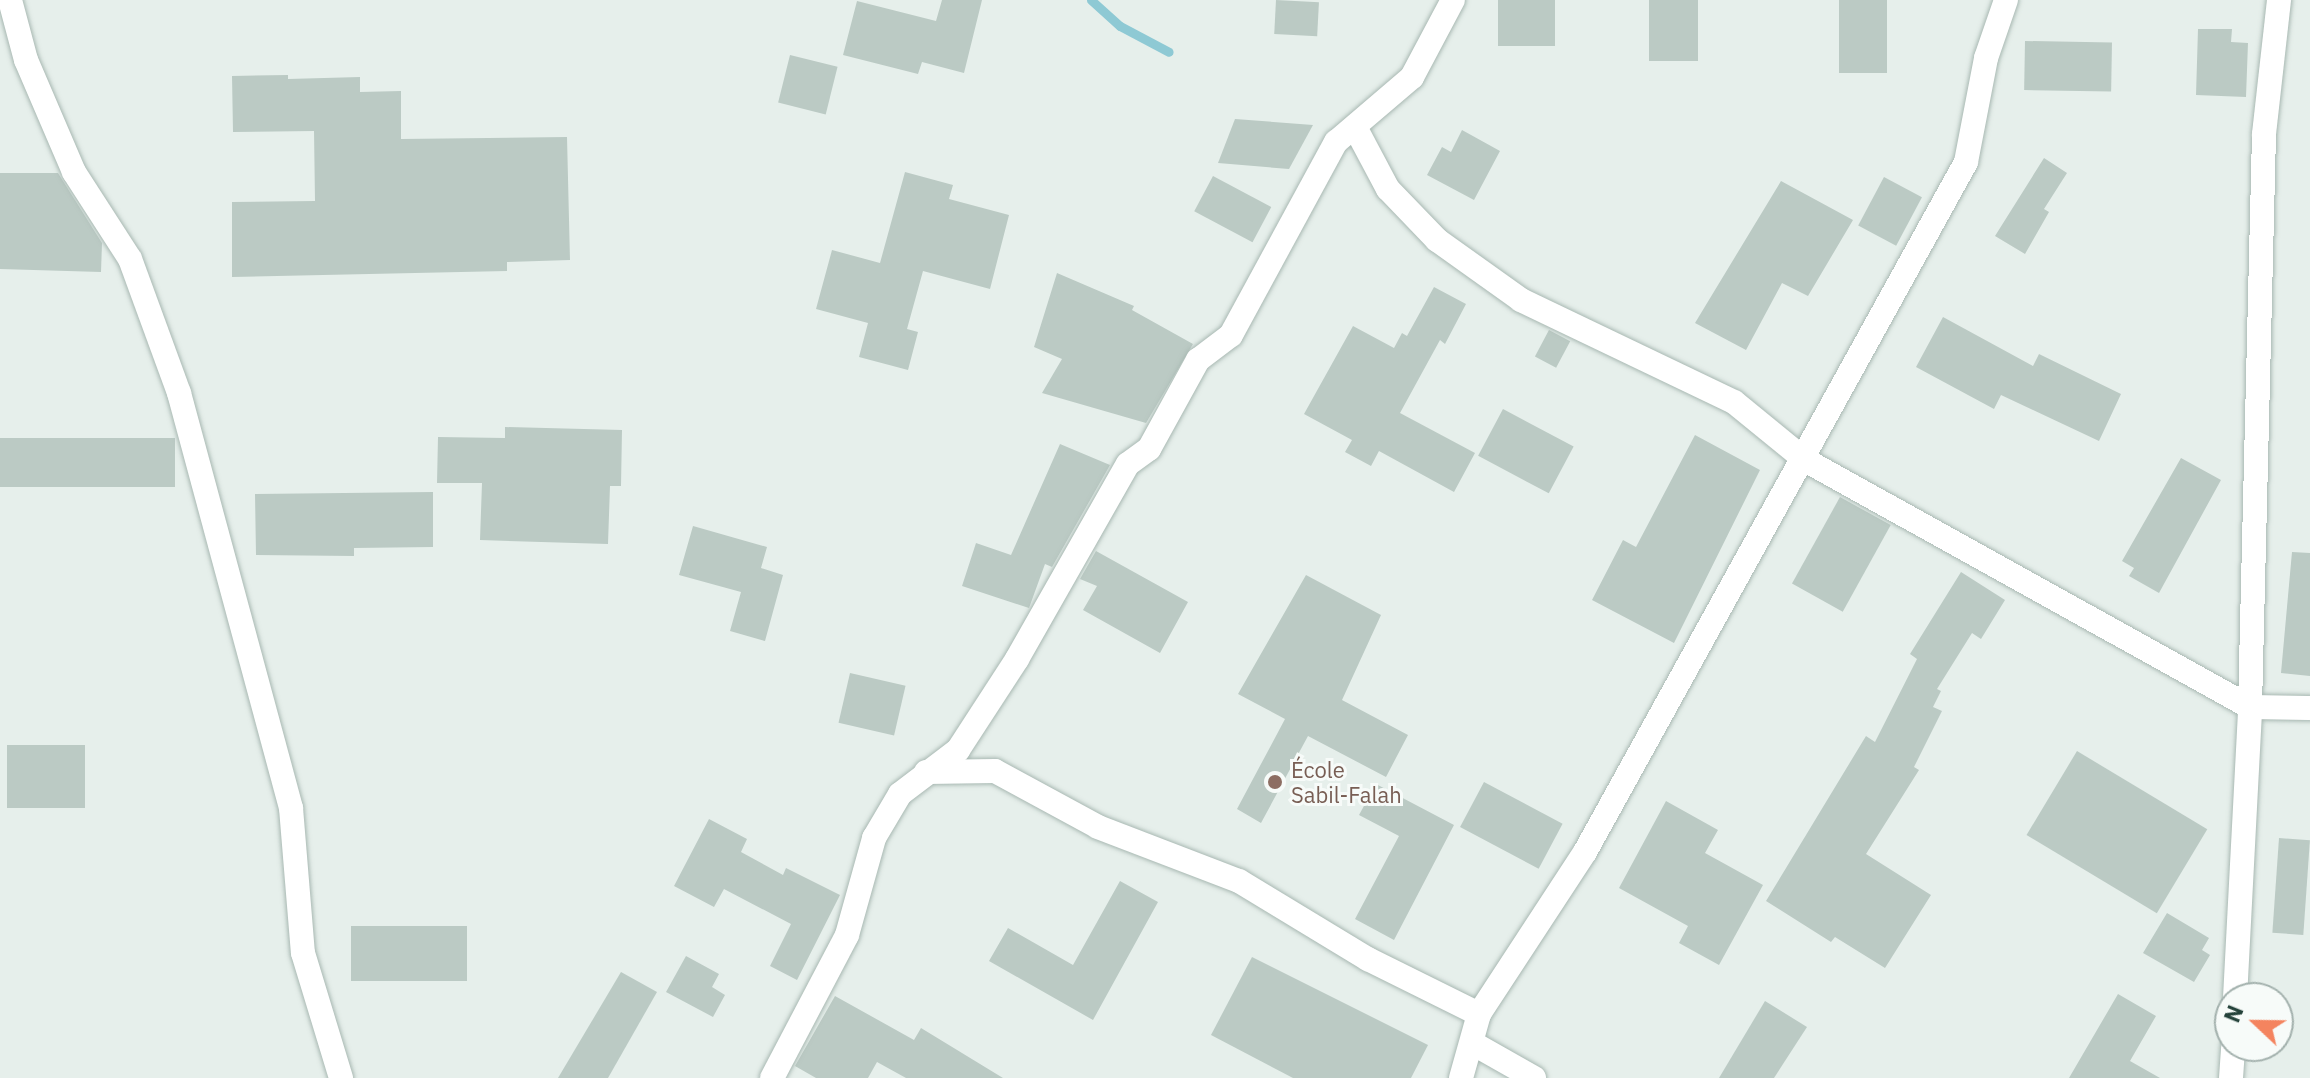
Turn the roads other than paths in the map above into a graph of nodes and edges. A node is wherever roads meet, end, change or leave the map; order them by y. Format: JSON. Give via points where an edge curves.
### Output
{"nodes":[{"id":1,"x":10,"y":0,"type":"edge"},
{"id":2,"x":1453,"y":0,"type":"edge"},
{"id":3,"x":2006,"y":0,"type":"edge"},
{"id":4,"x":2279,"y":0,"type":"edge"},
{"id":5,"x":1355,"y":127,"type":"junction"},
{"id":6,"x":1805,"y":460,"type":"junction"},
{"id":7,"x":2250,"y":707,"type":"junction"},
{"id":8,"x":2310,"y":708,"type":"edge"},
{"id":9,"x":926,"y":772,"type":"junction"},
{"id":10,"x":2236,"y":982,"type":"edge"},
{"id":11,"x":1479,"y":1014,"type":"junction"},
{"id":12,"x":1474,"y":1044,"type":"junction"},
{"id":13,"x":341,"y":1078,"type":"edge"},
{"id":14,"x":772,"y":1078,"type":"edge"},
{"id":15,"x":1461,"y":1078,"type":"edge"},
{"id":16,"x":1534,"y":1078,"type":"edge"}],
"edges":[{"from":1,"to":13,"type":"street","via":[[26,60],[68,158],[130,259],[179,393],[291,808],[303,953]]},
{"from":2,"to":5,"type":"street","via":[[1412,77]]},
{"from":3,"to":6,"type":"street","via":[[1986,58],[1966,162]]},
{"from":4,"to":7,"type":"street","via":[[2264,134]]},
{"from":5,"to":6,"type":"street","via":[[1388,189],[1437,240],[1521,300],[1734,402]]},
{"from":5,"to":9,"type":"street","via":[[1336,142],[1231,335],[1198,360],[1149,449],[1128,464],[1017,659],[958,750]]},
{"from":6,"to":7,"type":"street"},
{"from":6,"to":11,"type":"street","via":[[1585,852]]},
{"from":7,"to":8,"type":"street"},
{"from":7,"to":10,"type":"street"},
{"from":9,"to":11,"type":"street","via":[[995,771],[1098,827],[1239,881],[1368,959]]},
{"from":9,"to":14,"type":"street","via":[[900,794],[874,838],[847,935]]},
{"from":11,"to":12,"type":"street"},
{"from":12,"to":15,"type":"street"},
{"from":12,"to":16,"type":"street"}]}
